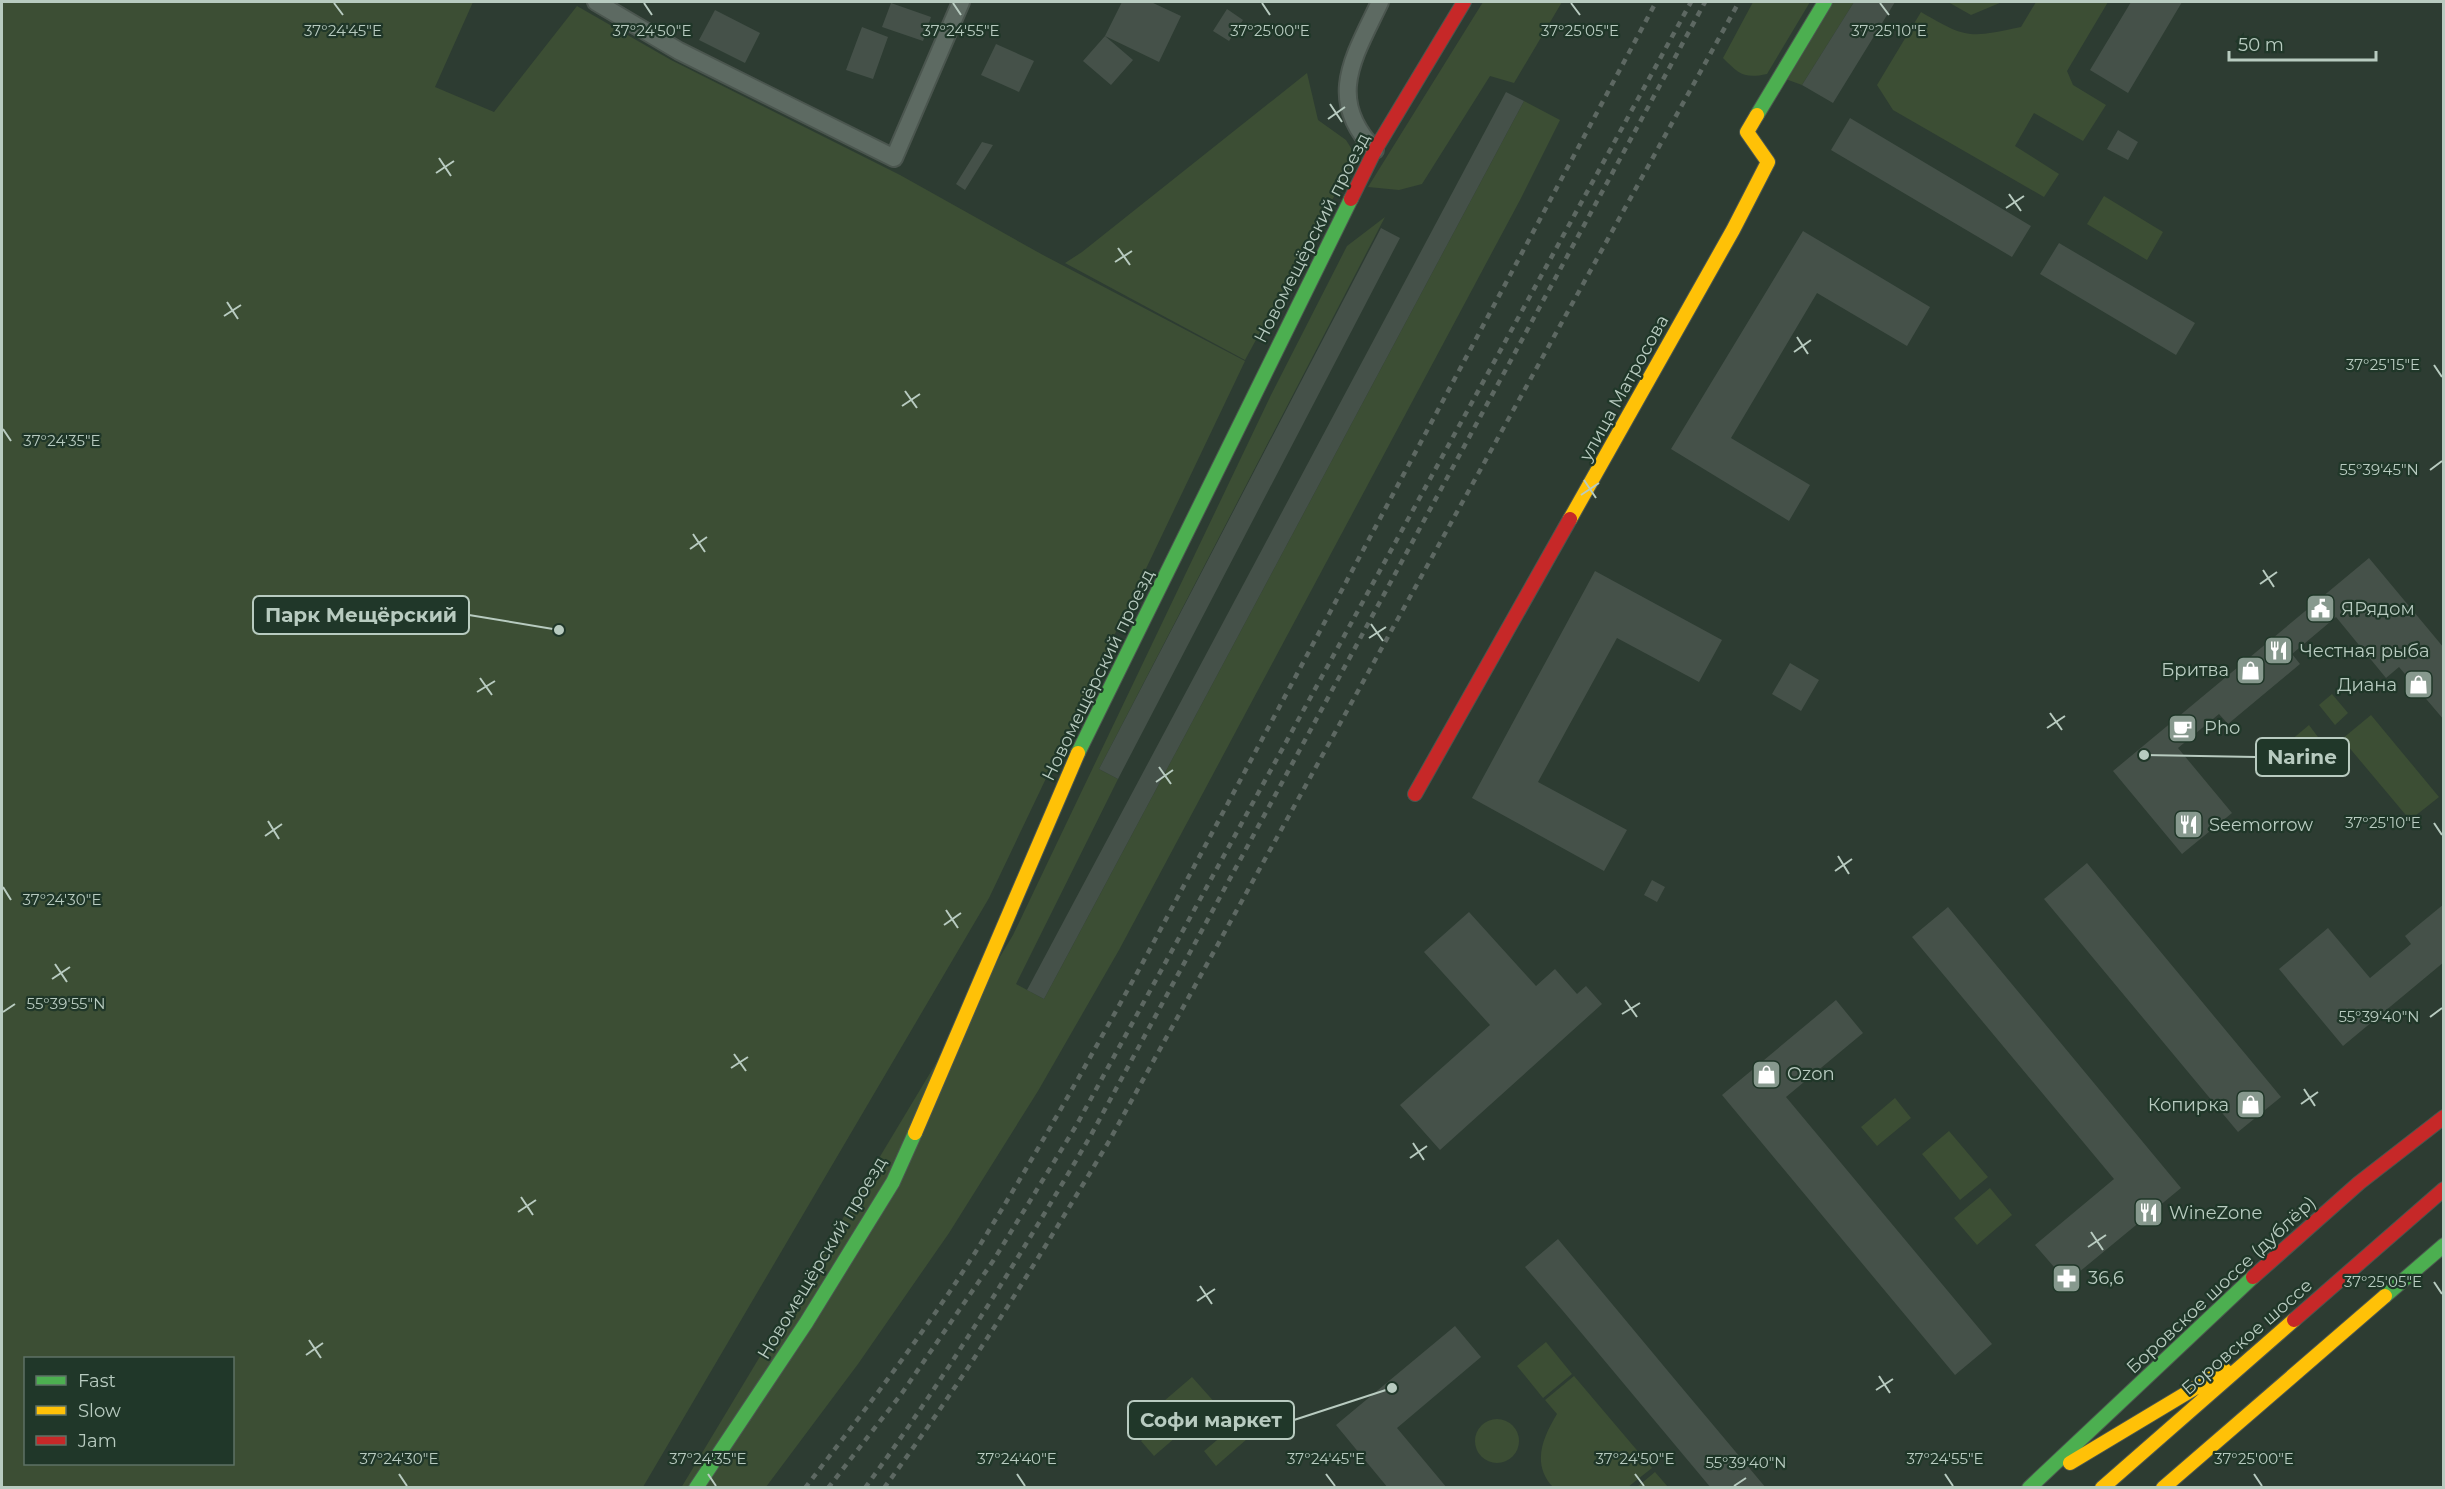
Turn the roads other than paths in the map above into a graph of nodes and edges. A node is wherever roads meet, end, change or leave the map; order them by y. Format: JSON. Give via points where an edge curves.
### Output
{"nodes":[{"id":1,"x":596,"y":2,"type":"edge"},
{"id":2,"x":961,"y":2,"type":"edge"},
{"id":3,"x":1380,"y":2,"type":"edge"},
{"id":4,"x":1463,"y":2,"type":"edge"},
{"id":5,"x":1825,"y":2,"type":"edge"},
{"id":6,"x":1376,"y":150,"type":"junction"},
{"id":7,"x":1415,"y":794,"type":"dead end"},
{"id":8,"x":2444,"y":1116,"type":"edge"},
{"id":9,"x":2444,"y":1189,"type":"edge"},
{"id":10,"x":2444,"y":1245,"type":"edge"},
{"id":11,"x":2264,"y":1347,"type":"junction"},
{"id":12,"x":696,"y":1488,"type":"edge"},
{"id":13,"x":2030,"y":1488,"type":"edge"},
{"id":14,"x":2102,"y":1488,"type":"edge"},
{"id":15,"x":2163,"y":1488,"type":"edge"}],
"edges":[{"from":1,"to":2,"type":"street","via":[[679,51],[894,158]]},
{"from":3,"to":6,"type":"street","via":[[1357,50],[1347,88],[1349,114],[1359,133]]},
{"from":4,"to":6,"type":"street","name":"Новомещёрский проезд"},
{"from":5,"to":7,"type":"street","name":"улица Матросова","via":[[1747,132],[1768,162],[1733,230]]},
{"from":6,"to":12,"type":"street","name":"Новомещёрский проезд","via":[[1083,740],[893,1182],[806,1323]]},
{"from":8,"to":13,"type":"street","name":"Боровское шоссе (дублёр)","via":[[2359,1183],[2247,1283]]},
{"from":9,"to":11,"type":"street","name":"Боровское шоссе"},
{"from":10,"to":15,"type":"street"},
{"from":11,"to":13,"type":"street"},
{"from":11,"to":14,"type":"street","name":"Боровское шоссе"}]}
